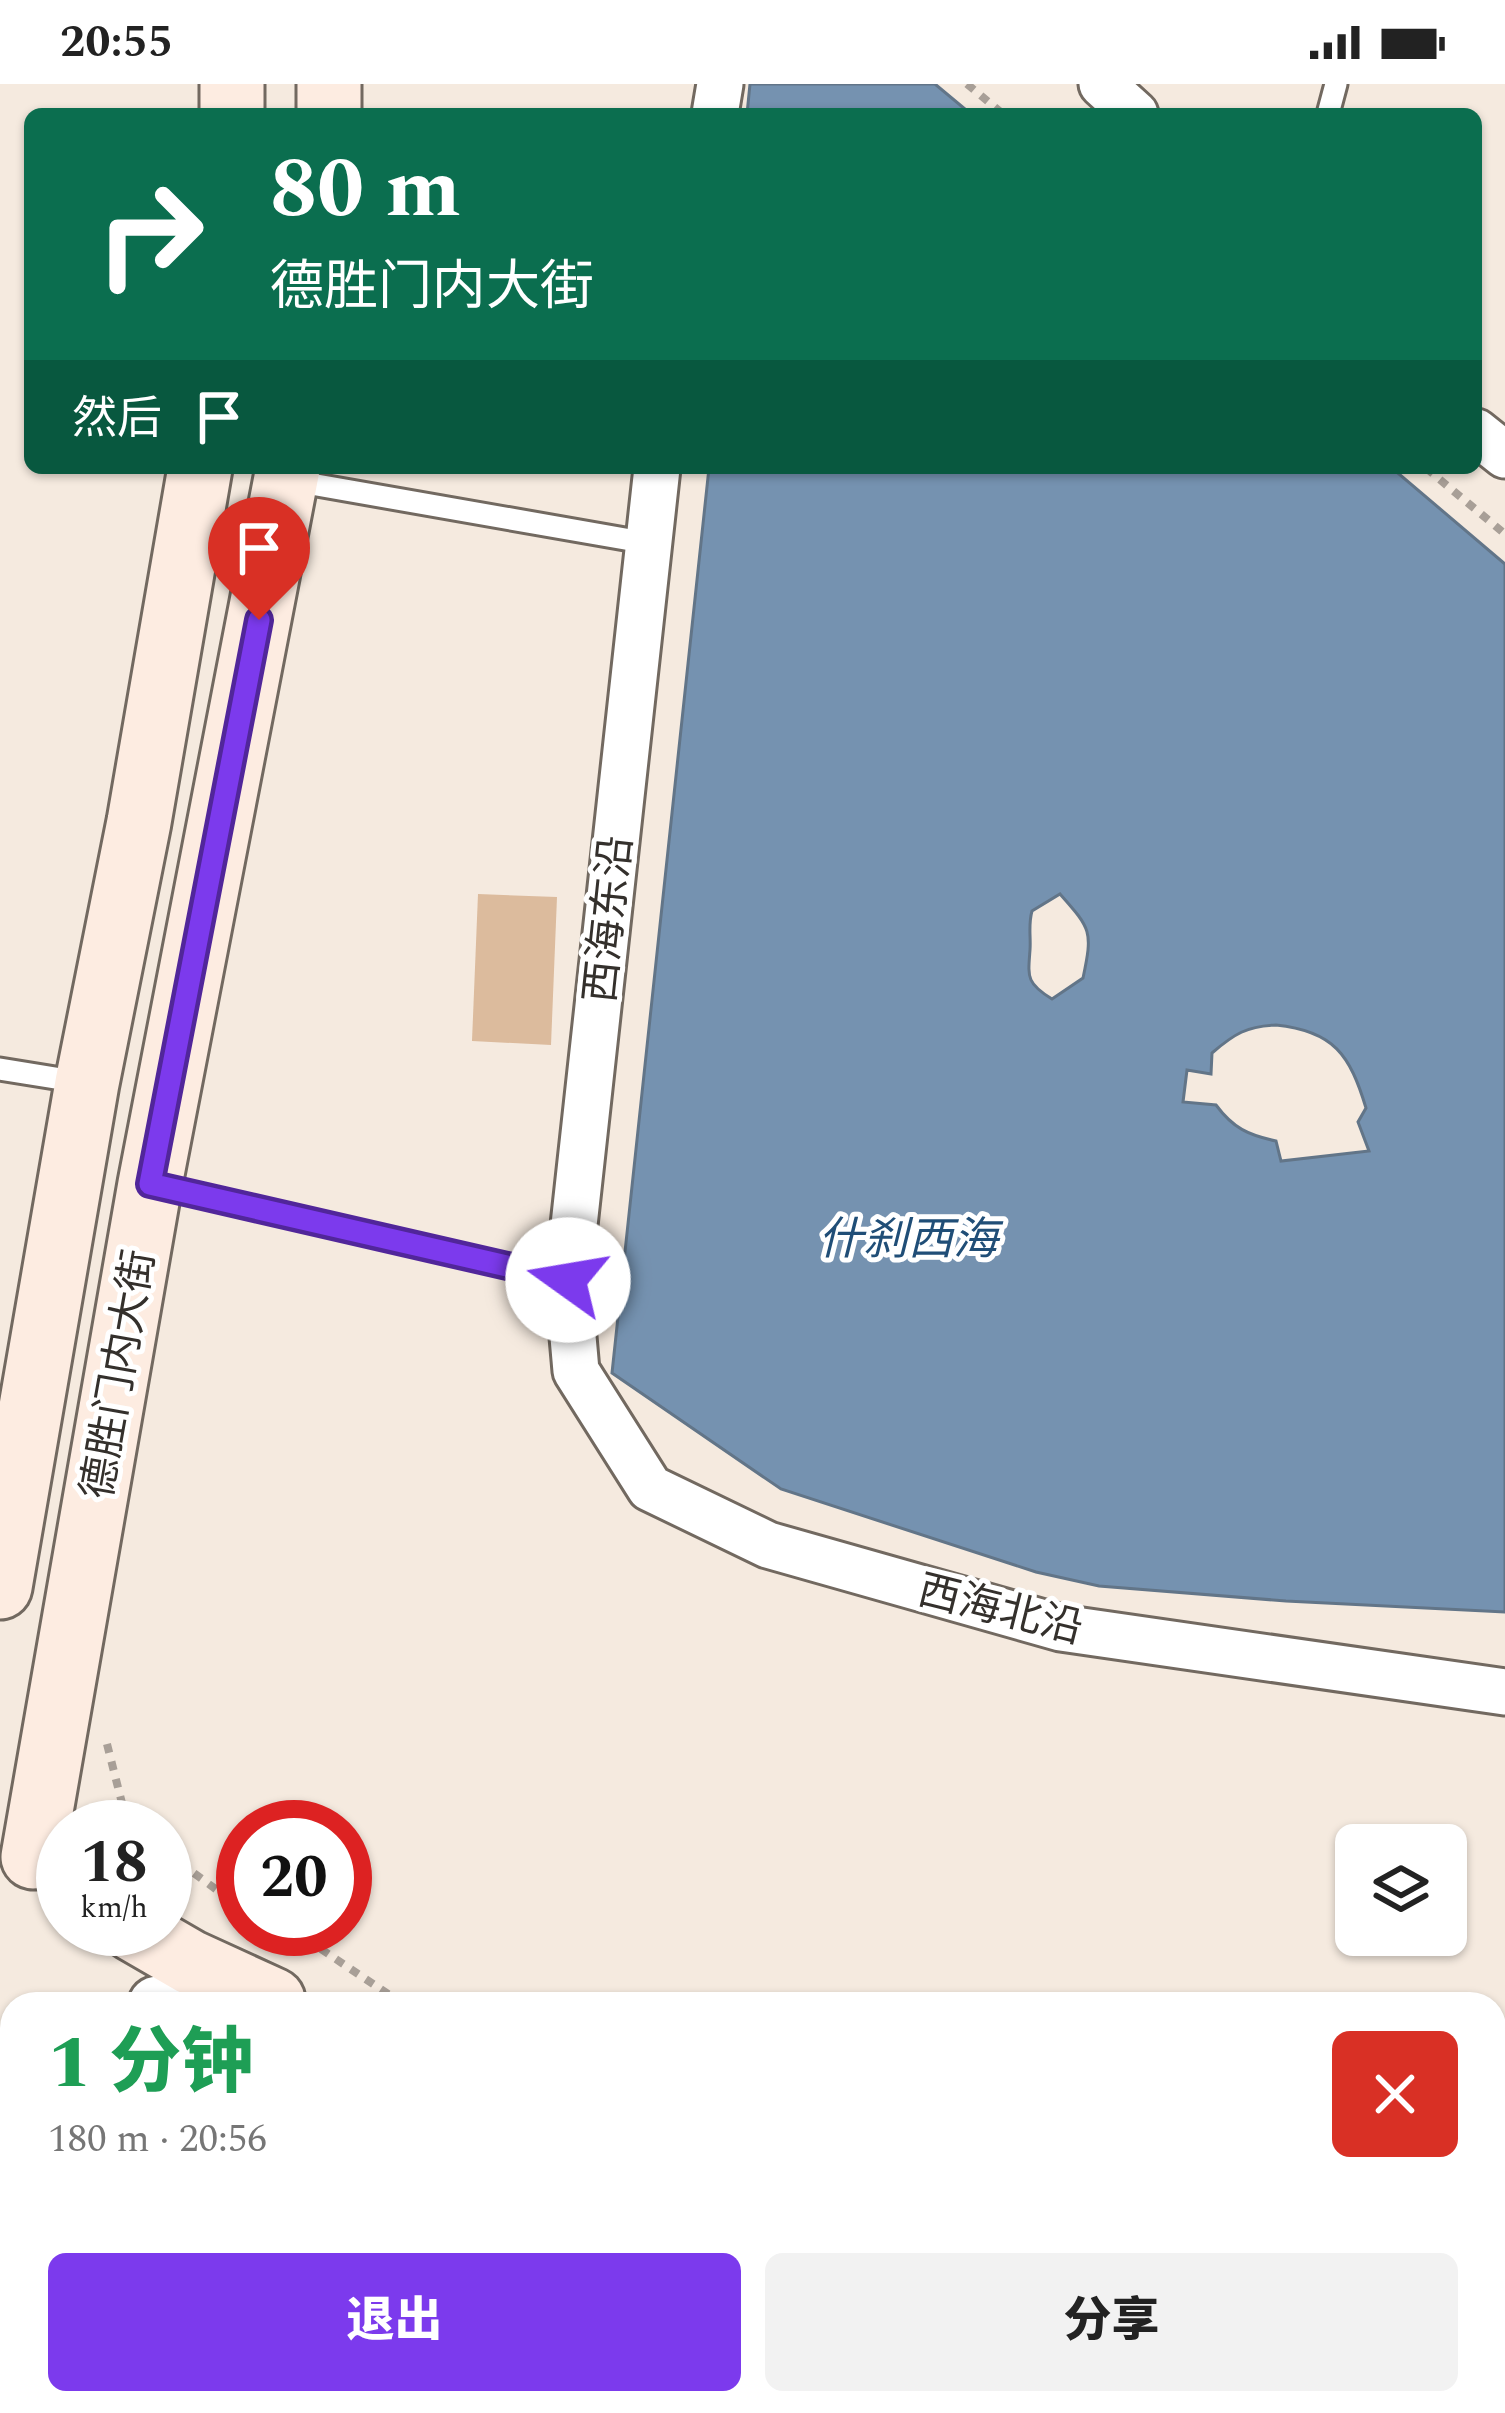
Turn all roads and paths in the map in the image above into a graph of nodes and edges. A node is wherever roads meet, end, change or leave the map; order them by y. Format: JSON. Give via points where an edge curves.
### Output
{"nodes":[{"id":1,"x":967,"y":84,"type":"edge"},
{"id":2,"x":1102,"y":84,"type":"edge"},
{"id":3,"x":996,"y":108,"type":"edge"},
{"id":4,"x":1128,"y":108,"type":"edge"},
{"id":5,"x":199,"y":474,"type":"edge"},
{"id":6,"x":287,"y":474,"type":"edge"},
{"id":7,"x":656,"y":474,"type":"edge"},
{"id":8,"x":1433,"y":474,"type":"edge"},
{"id":9,"x":1505,"y":534,"type":"edge"},
{"id":10,"x":648,"y":543,"type":"junction"},
{"id":11,"x":0,"y":1069,"type":"edge"},
{"id":12,"x":87,"y":1083,"type":"junction"},
{"id":13,"x":150,"y":1184,"type":"junction"},
{"id":14,"x":568,"y":1280,"type":"junction"},
{"id":15,"x":576,"y":1371,"type":"joint"},
{"id":16,"x":0,"y":1586,"type":"edge"},
{"id":17,"x":1505,"y":1692,"type":"edge"},
{"id":18,"x":32,"y":1867,"type":"edge"},
{"id":19,"x":180,"y":1956,"type":"edge"},
{"id":20,"x":332,"y":1956,"type":"edge"},
{"id":21,"x":257,"y":1992,"type":"edge"},
{"id":22,"x":386,"y":1992,"type":"edge"}],
"edges":[{"from":1,"to":3,"type":"path"},
{"from":2,"to":4,"type":"street"},
{"from":5,"to":12,"type":"main road","name":"德胜门内大街"},
{"from":6,"to":10,"type":"lane"},
{"from":6,"to":13,"type":"main road","name":"德胜门内大街"},
{"from":7,"to":10,"type":"street","name":"西海东沿"},
{"from":8,"to":9,"type":"path"},
{"from":10,"to":14,"type":"street","name":"西海东沿"},
{"from":11,"to":12,"type":"lane"},
{"from":12,"to":16,"type":"main road","name":"德胜门内大街"},
{"from":13,"to":14,"type":"lane"},
{"from":13,"to":18,"type":"main road","name":"德胜门内大街"},
{"from":14,"to":15,"type":"street","name":"西海东沿"},
{"from":15,"to":17,"type":"street","name":"西海北沿","via":[[650,1488],[768,1545],[1060,1628]]},
{"from":19,"to":21,"type":"main road"},
{"from":20,"to":22,"type":"path"}]}
